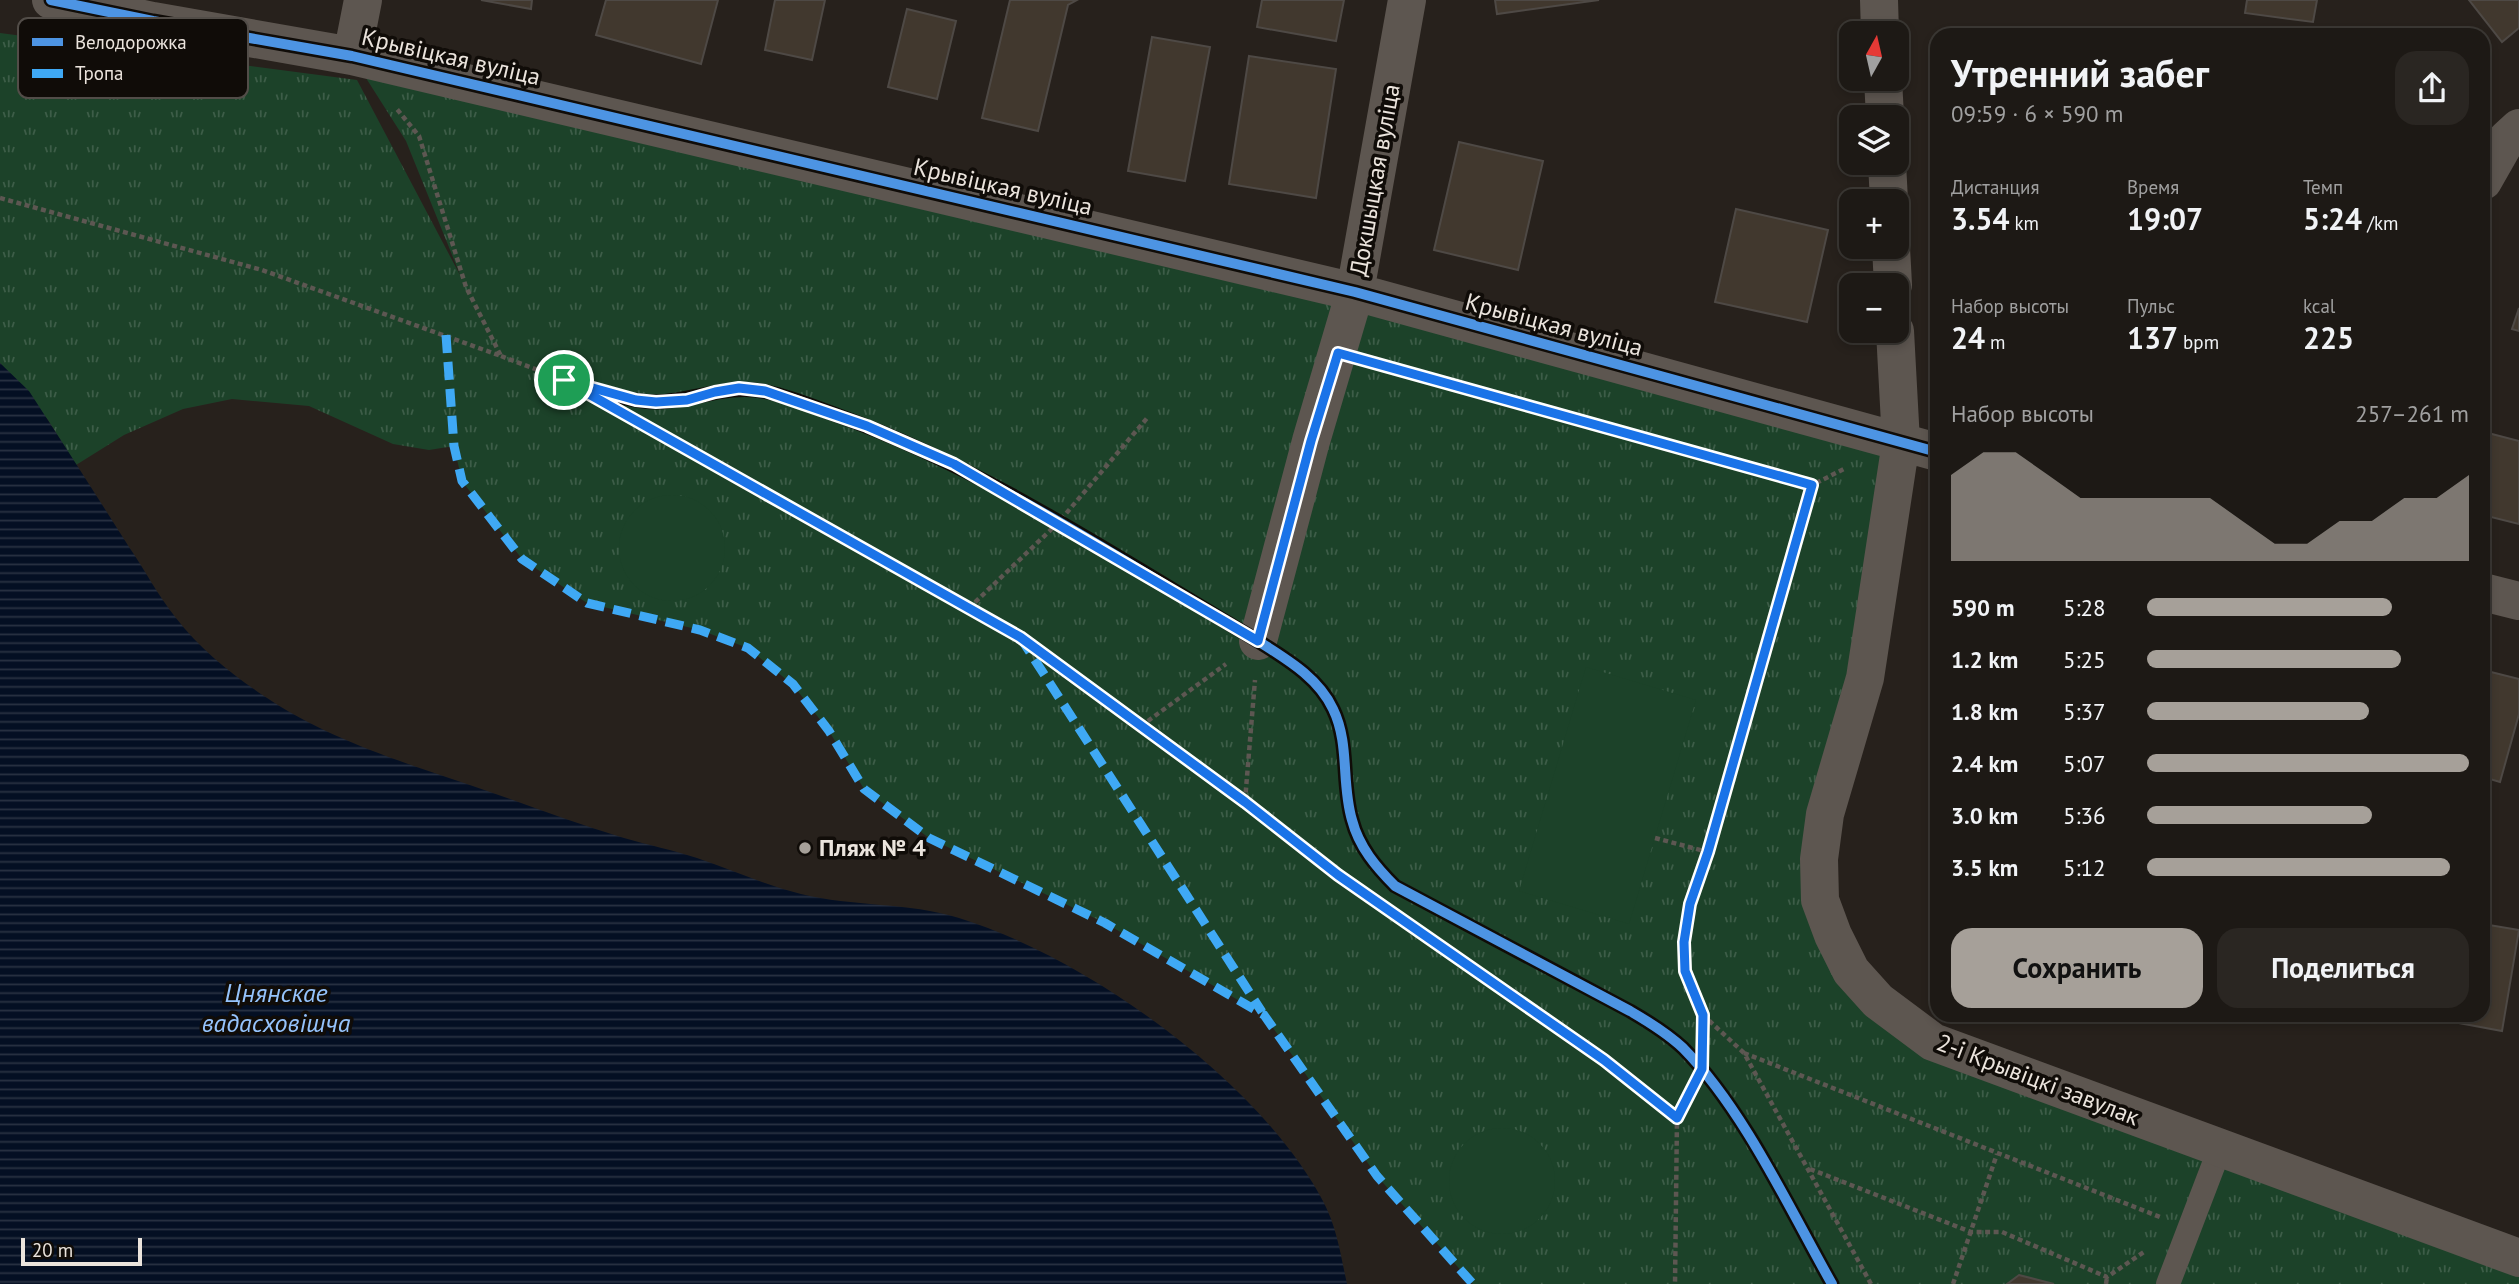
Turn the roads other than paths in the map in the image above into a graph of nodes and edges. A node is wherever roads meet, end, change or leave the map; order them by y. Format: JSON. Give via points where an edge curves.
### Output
{"nodes":[{"id":1,"x":51,"y":0,"type":"edge"},
{"id":2,"x":363,"y":0,"type":"edge"},
{"id":3,"x":1407,"y":0,"type":"edge"},
{"id":4,"x":1879,"y":0,"type":"edge"},
{"id":5,"x":134,"y":18,"type":"edge"},
{"id":6,"x":1880,"y":21,"type":"edge"},
{"id":7,"x":248,"y":38,"type":"edge"},
{"id":8,"x":352,"y":56,"type":"junction"},
{"id":9,"x":2519,"y":128,"type":"edge"},
{"id":10,"x":2490,"y":169,"type":"edge"},
{"id":11,"x":1355,"y":292,"type":"junction"},
{"id":12,"x":1896,"y":343,"type":"edge"},
{"id":13,"x":1901,"y":442,"type":"junction"},
{"id":14,"x":1930,"y":450,"type":"edge"},
{"id":15,"x":2490,"y":594,"type":"edge"},
{"id":16,"x":2519,"y":601,"type":"edge"},
{"id":17,"x":1258,"y":641,"type":"road end"},
{"id":18,"x":2220,"y":1148,"type":"junction"},
{"id":19,"x":2519,"y":1258,"type":"edge"},
{"id":20,"x":2168,"y":1284,"type":"edge"}],
"edges":[{"from":1,"to":5,"type":"street","name":"Крывіцкая вуліца"},
{"from":2,"to":8,"type":"street","name":"Крывіцкая вуліца"},
{"from":3,"to":11,"type":"street","name":"Докшыцкая вуліца"},
{"from":4,"to":6,"type":"street"},
{"from":7,"to":8,"type":"street","name":"Крывіцкая вуліца"},
{"from":8,"to":11,"type":"street","name":"Крывіцкая вуліца"},
{"from":9,"to":10,"type":"street"},
{"from":11,"to":13,"type":"street","name":"Крывіцкая вуліца"},
{"from":11,"to":17,"type":"street","name":"Докшыцкая вуліца"},
{"from":12,"to":13,"type":"street","name":"2-і Крывіцкі завулак"},
{"from":13,"to":14,"type":"street","name":"Крывіцкая вуліца"},
{"from":13,"to":18,"type":"street","name":"2-і Крывіцкі завулак","via":[[1865,678],[1825,814],[1820,900],[1833,935],[1851,971],[1878,1001],[1933,1042]]},
{"from":15,"to":16,"type":"street"},
{"from":18,"to":19,"type":"street","name":"2-і Крывіцкі завулак"},
{"from":18,"to":20,"type":"lane"}]}
